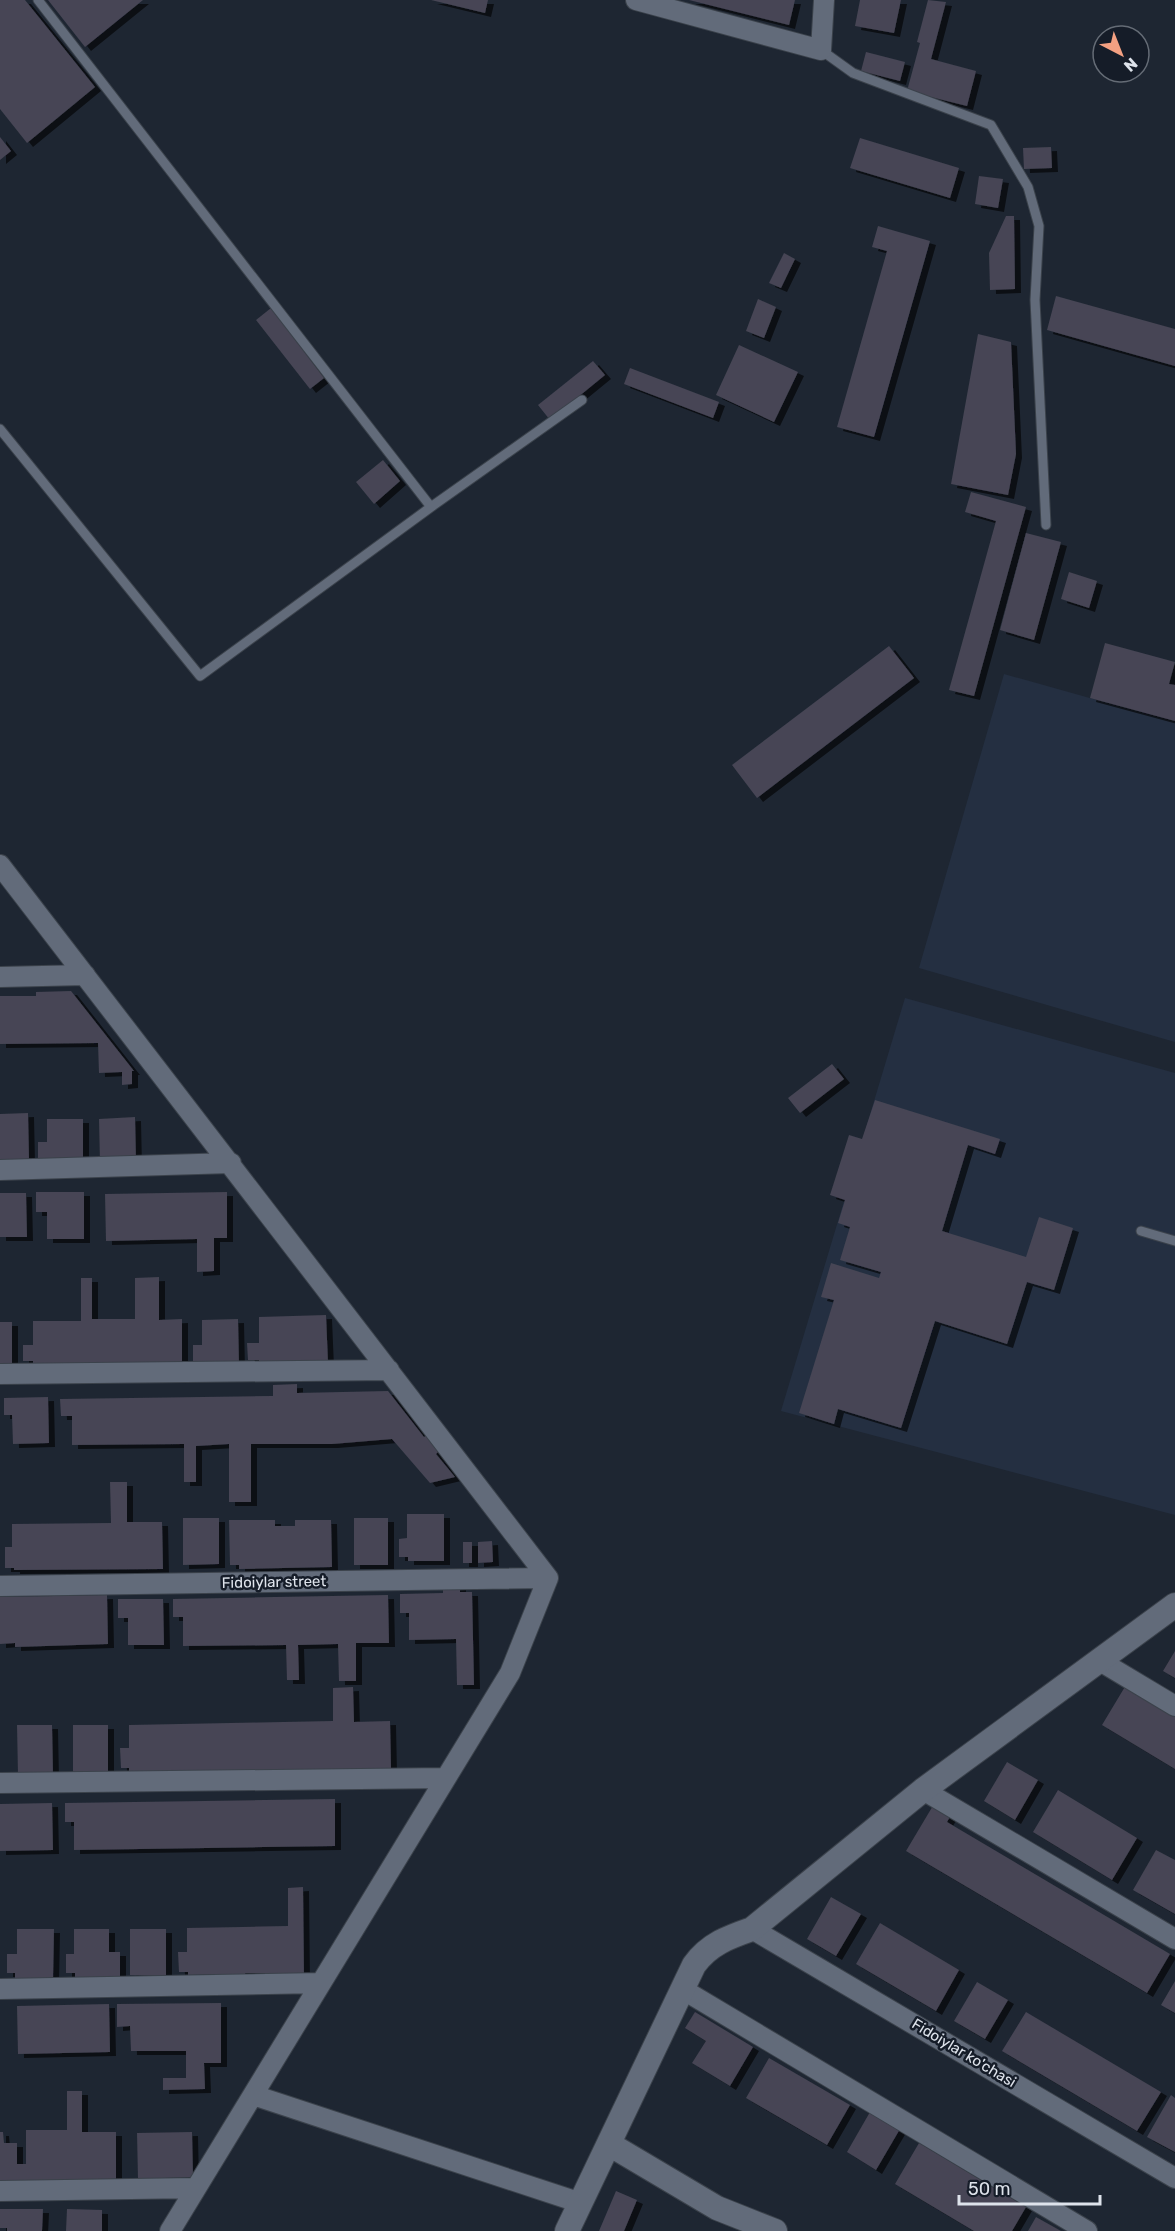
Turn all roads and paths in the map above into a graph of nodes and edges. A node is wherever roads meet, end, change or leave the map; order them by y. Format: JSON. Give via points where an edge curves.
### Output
{"nodes":[{"id":1,"x":38,"y":0,"type":"edge"},
{"id":2,"x":636,"y":0,"type":"edge"},
{"id":3,"x":824,"y":0,"type":"edge"},
{"id":4,"x":821,"y":50,"type":"junction"},
{"id":5,"x":582,"y":400,"type":"dead end"},
{"id":6,"x":0,"y":429,"type":"edge"},
{"id":7,"x":430,"y":507,"type":"junction"},
{"id":8,"x":1046,"y":525,"type":"dead end"},
{"id":9,"x":0,"y":865,"type":"edge"},
{"id":10,"x":85,"y":975,"type":"junction"},
{"id":11,"x":0,"y":977,"type":"edge"},
{"id":12,"x":231,"y":1163,"type":"junction"},
{"id":13,"x":0,"y":1170,"type":"edge"},
{"id":14,"x":1141,"y":1231,"type":"dead end"},
{"id":15,"x":1175,"y":1241,"type":"edge"},
{"id":16,"x":389,"y":1370,"type":"junction"},
{"id":17,"x":0,"y":1374,"type":"edge"},
{"id":18,"x":548,"y":1578,"type":"junction"},
{"id":19,"x":0,"y":1586,"type":"edge"},
{"id":20,"x":1175,"y":1605,"type":"edge"},
{"id":21,"x":1100,"y":1662,"type":"junction"},
{"id":22,"x":1175,"y":1706,"type":"edge"},
{"id":23,"x":445,"y":1778,"type":"junction"},
{"id":24,"x":0,"y":1783,"type":"edge"},
{"id":25,"x":923,"y":1790,"type":"junction"},
{"id":26,"x":752,"y":1929,"type":"junction"},
{"id":27,"x":1175,"y":1939,"type":"edge"},
{"id":28,"x":321,"y":1983,"type":"junction"},
{"id":29,"x":0,"y":1989,"type":"edge"},
{"id":30,"x":682,"y":1989,"type":"junction"},
{"id":31,"x":253,"y":2095,"type":"junction"},
{"id":32,"x":609,"y":2144,"type":"junction"},
{"id":33,"x":1175,"y":2178,"type":"edge"},
{"id":34,"x":196,"y":2188,"type":"junction"},
{"id":35,"x":0,"y":2191,"type":"edge"},
{"id":36,"x":581,"y":2203,"type":"junction"},
{"id":37,"x":170,"y":2231,"type":"edge"},
{"id":38,"x":567,"y":2231,"type":"edge"},
{"id":39,"x":776,"y":2231,"type":"edge"},
{"id":40,"x":1086,"y":2231,"type":"edge"}],
"edges":[{"from":1,"to":7,"type":"lane"},
{"from":2,"to":4,"type":"street"},
{"from":3,"to":4,"type":"street"},
{"from":4,"to":8,"type":"lane","via":[[854,73],[991,124],[1028,187],[1039,226],[1035,300]]},
{"from":5,"to":7,"type":"lane"},
{"from":6,"to":7,"type":"lane","via":[[200,676]]},
{"from":9,"to":10,"type":"street"},
{"from":10,"to":11,"type":"street"},
{"from":10,"to":12,"type":"street"},
{"from":12,"to":13,"type":"street"},
{"from":12,"to":16,"type":"street"},
{"from":14,"to":15,"type":"lane"},
{"from":16,"to":17,"type":"street"},
{"from":16,"to":18,"type":"street"},
{"from":18,"to":19,"type":"street","name":"Fidoiylar street"},
{"from":18,"to":23,"type":"street","via":[[510,1673]]},
{"from":20,"to":21,"type":"street"},
{"from":21,"to":22,"type":"street"},
{"from":21,"to":25,"type":"street"},
{"from":23,"to":24,"type":"street"},
{"from":23,"to":28,"type":"street"},
{"from":25,"to":26,"type":"street"},
{"from":25,"to":27,"type":"street"},
{"from":26,"to":30,"type":"street","via":[[709,1948],[694,1965]]},
{"from":26,"to":33,"type":"street","name":"Fidoiylar ko'chasi"},
{"from":28,"to":29,"type":"street"},
{"from":28,"to":31,"type":"street"},
{"from":30,"to":32,"type":"street"},
{"from":30,"to":40,"type":"street"},
{"from":31,"to":34,"type":"street"},
{"from":31,"to":36,"type":"street"},
{"from":32,"to":36,"type":"street"},
{"from":32,"to":39,"type":"street","via":[[717,2208]]},
{"from":34,"to":35,"type":"street"},
{"from":34,"to":37,"type":"street"},
{"from":36,"to":38,"type":"street"}]}
